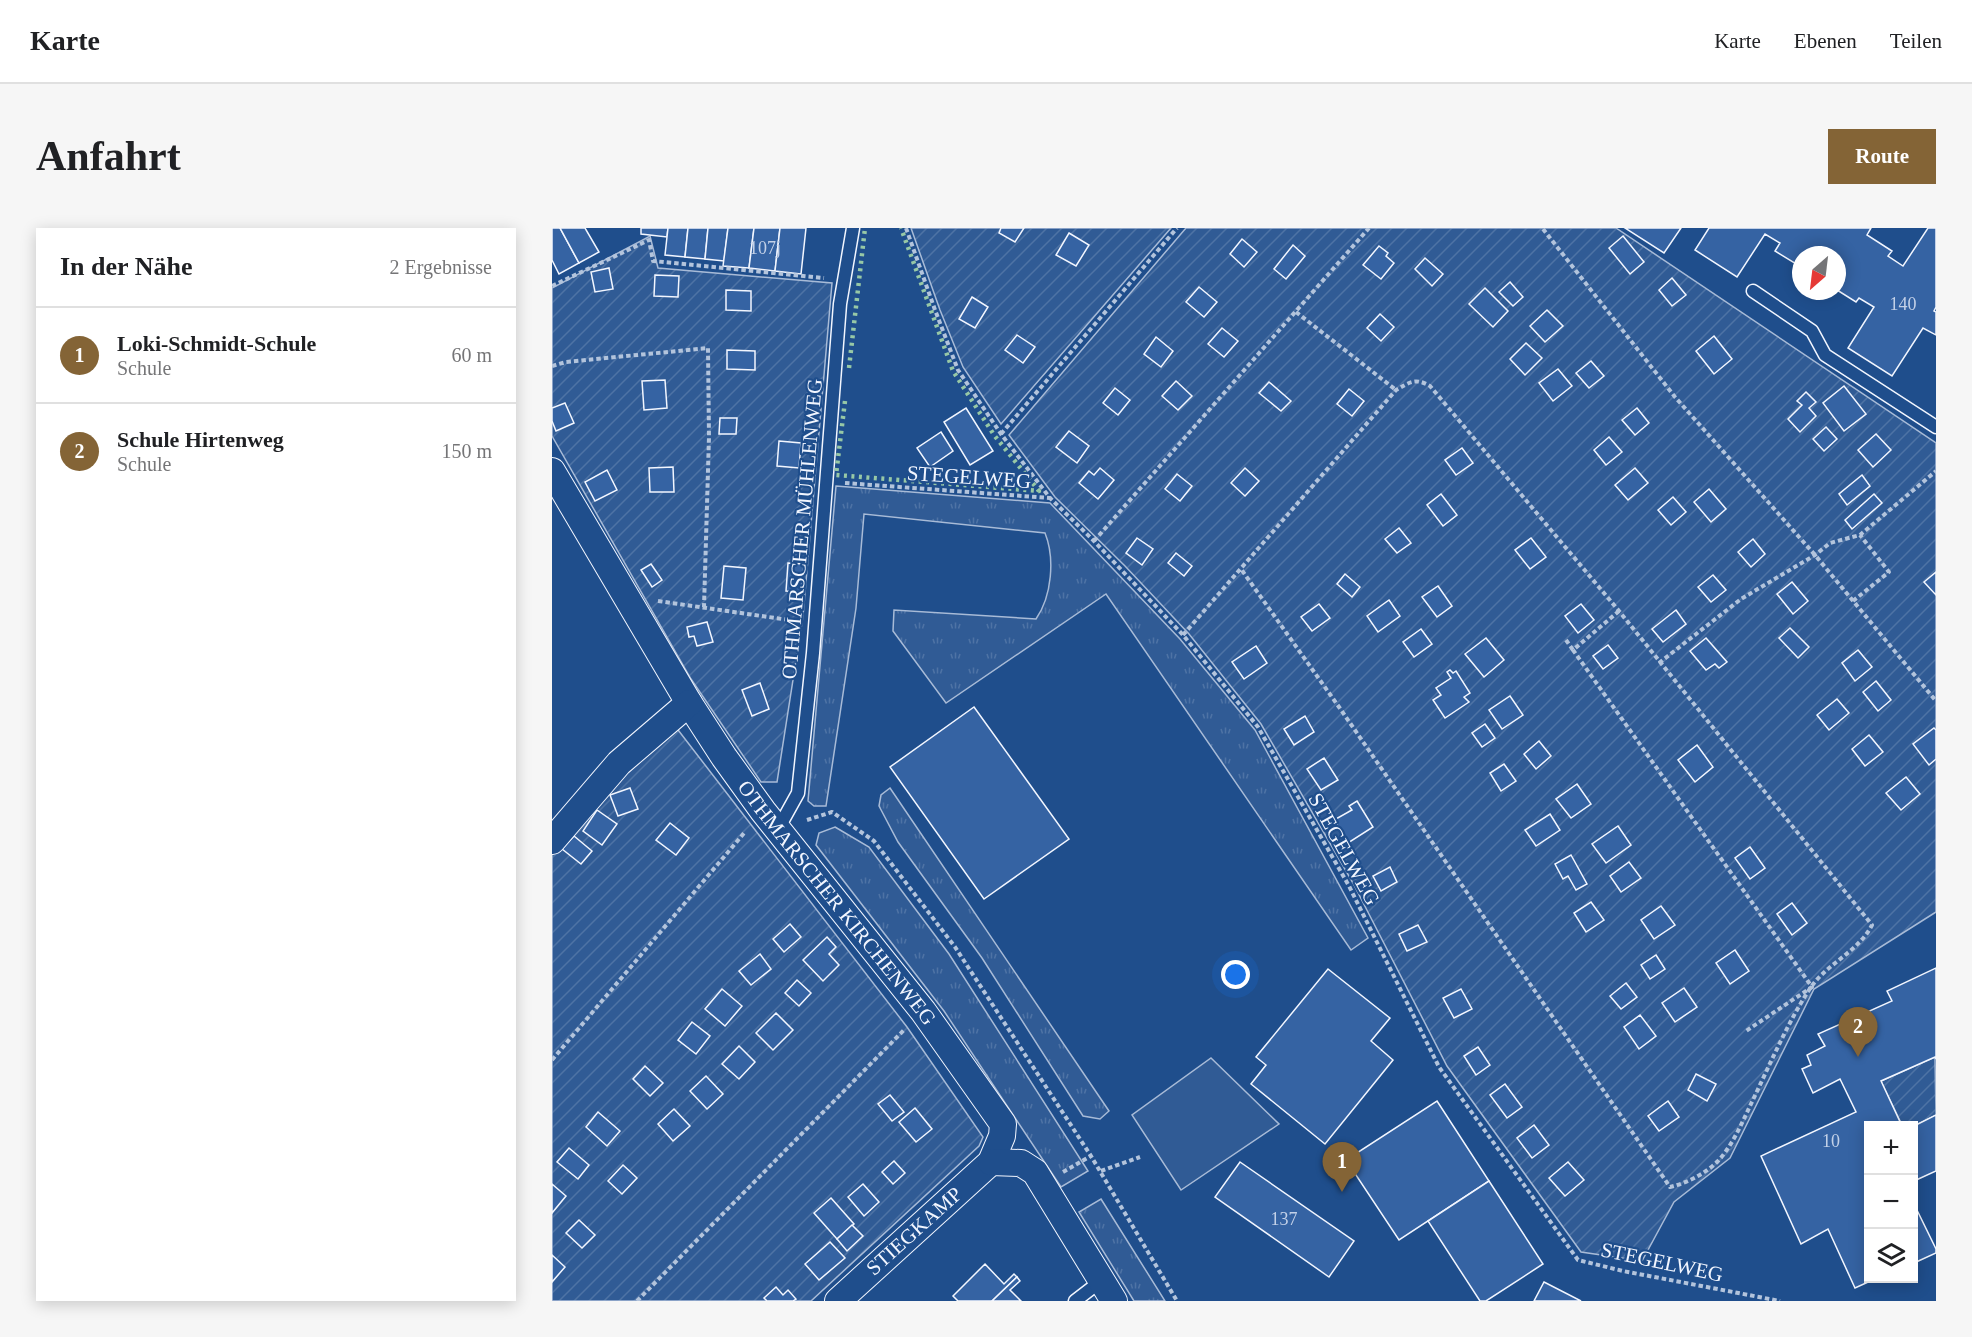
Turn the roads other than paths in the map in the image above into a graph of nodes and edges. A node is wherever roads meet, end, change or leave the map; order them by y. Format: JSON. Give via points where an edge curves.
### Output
{"nodes":[{"id":1,"x":853,"y":228,"type":"edge"},
{"id":2,"x":1753,"y":291,"type":"dead end"},
{"id":3,"x":1936,"y":427,"type":"edge"},
{"id":4,"x":552,"y":471,"type":"edge"},
{"id":5,"x":689,"y":703,"type":"junction"},
{"id":6,"x":778,"y":829,"type":"junction"},
{"id":7,"x":552,"y":841,"type":"edge"},
{"id":8,"x":991,"y":1162,"type":"junction"},
{"id":9,"x":1108,"y":1291,"type":"edge"},
{"id":10,"x":838,"y":1301,"type":"edge"},
{"id":11,"x":1075,"y":1301,"type":"edge"}],
"edges":[{"from":1,"to":6,"type":"lane","name":"OTHMARSCHER MÜHLENWEG","via":[[840,304],[798,793]]},
{"from":2,"to":3,"type":"lane","via":[[1812,331],[1825,355]]},
{"from":4,"to":5,"type":"street","name":"OTHMARSCHER KIRCHENWEG"},
{"from":5,"to":6,"type":"street","name":"OTHMARSCHER KIRCHENWEG"},
{"from":5,"to":7,"type":"street","via":[[619,763]]},
{"from":6,"to":8,"type":"street","name":"OTHMARSCHER KIRCHENWEG","via":[[923,1011],[1001,1120],[1004,1128]]},
{"from":8,"to":9,"type":"street","via":[[1021,1163],[1035,1172]]},
{"from":8,"to":10,"type":"street","name":"STIEGKAMP"},
{"from":9,"to":11,"type":"lane"}]}
